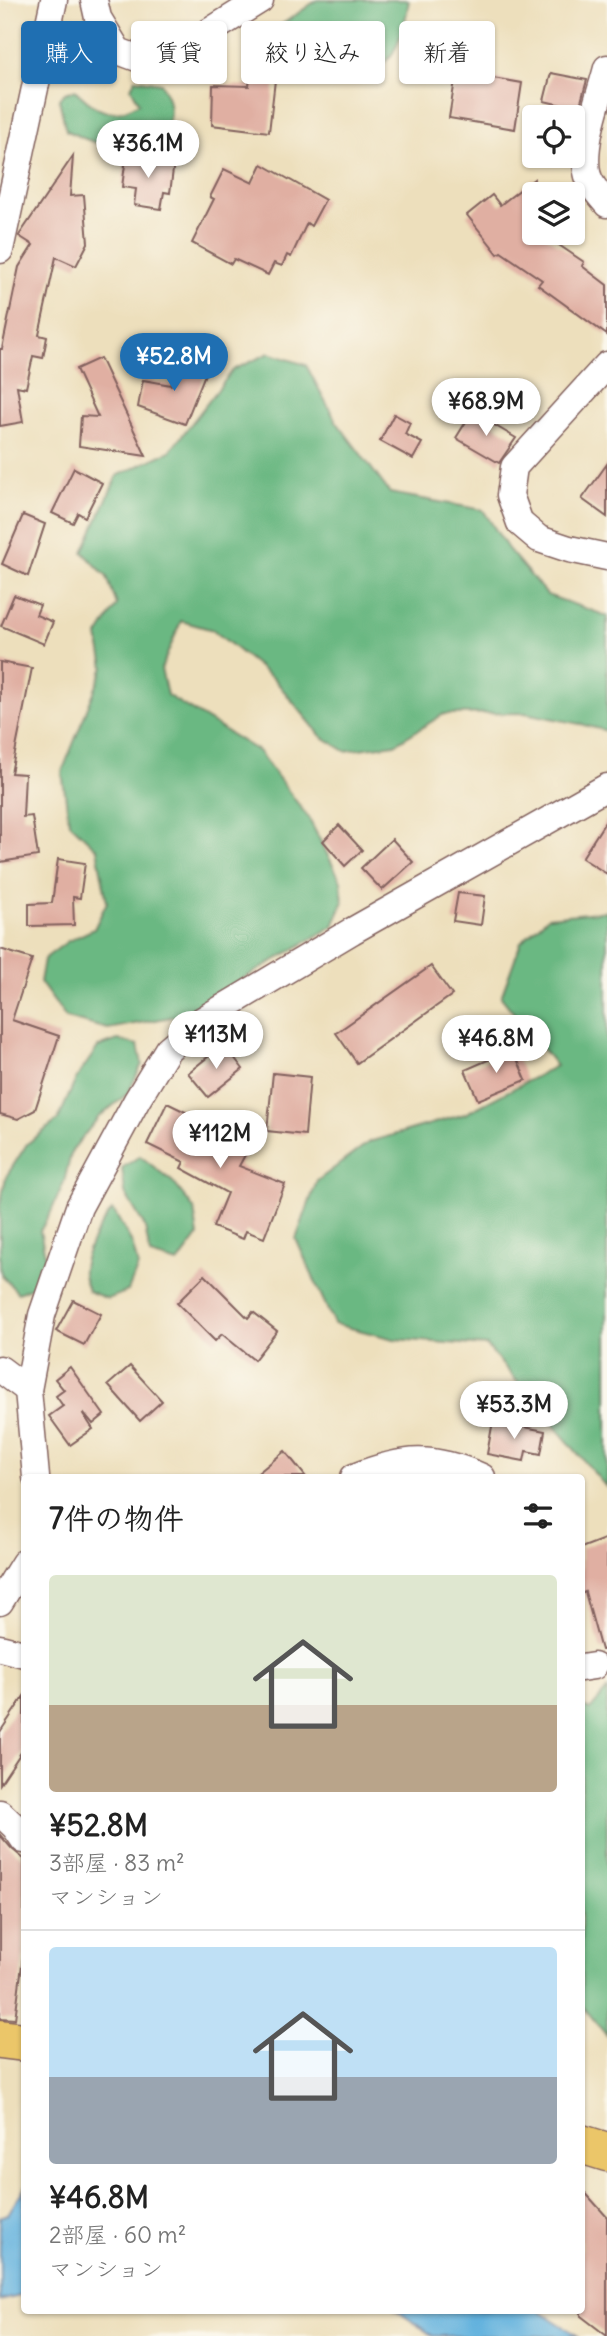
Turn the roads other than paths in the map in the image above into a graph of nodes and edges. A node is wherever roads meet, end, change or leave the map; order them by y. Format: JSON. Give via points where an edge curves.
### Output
{"nodes":[{"id":1,"x":54,"y":0,"type":"edge"},
{"id":2,"x":94,"y":0,"type":"edge"},
{"id":3,"x":260,"y":0,"type":"edge"},
{"id":4,"x":607,"y":68,"type":"edge"},
{"id":5,"x":597,"y":145,"type":"edge"},
{"id":6,"x":607,"y":204,"type":"edge"},
{"id":7,"x":0,"y":250,"type":"edge"},
{"id":8,"x":607,"y":365,"type":"edge"},
{"id":9,"x":607,"y":557,"type":"edge"},
{"id":10,"x":607,"y":787,"type":"edge"},
{"id":11,"x":0,"y":1369,"type":"edge"},
{"id":12,"x":28,"y":1390,"type":"junction"},
{"id":13,"x":36,"y":1474,"type":"edge"},
{"id":14,"x":363,"y":1474,"type":"edge"},
{"id":15,"x":475,"y":1474,"type":"edge"},
{"id":16,"x":21,"y":1568,"type":"edge"},
{"id":17,"x":0,"y":1602,"type":"edge"},
{"id":18,"x":0,"y":1648,"type":"edge"},
{"id":19,"x":21,"y":1653,"type":"edge"},
{"id":20,"x":0,"y":1793,"type":"edge"},
{"id":21,"x":21,"y":1811,"type":"edge"},
{"id":22,"x":0,"y":1813,"type":"edge"},
{"id":23,"x":21,"y":1836,"type":"edge"},
{"id":24,"x":0,"y":2039,"type":"edge"},
{"id":25,"x":21,"y":2042,"type":"edge"},
{"id":26,"x":585,"y":2145,"type":"edge"},
{"id":27,"x":607,"y":2152,"type":"edge"}],
"edges":[{"from":1,"to":7,"type":"street"},
{"from":2,"to":3,"type":"street","via":[[98,18],[118,51],[156,65]]},
{"from":4,"to":5,"type":"street"},
{"from":5,"to":6,"type":"street","via":[[587,174]]},
{"from":8,"to":9,"type":"street","via":[[514,467],[510,495],[520,523],[539,540]]},
{"from":10,"to":12,"type":"street","via":[[201,1021],[168,1049],[79,1208],[41,1315]]},
{"from":11,"to":12,"type":"street"},
{"from":12,"to":13,"type":"street"},
{"from":14,"to":15,"type":"street","via":[[386,1465],[424,1461],[455,1465]]},
{"from":16,"to":17,"type":"street"},
{"from":18,"to":19,"type":"street"},
{"from":20,"to":21,"type":"street"},
{"from":22,"to":23,"type":"street"},
{"from":24,"to":25,"type":"highway"},
{"from":26,"to":27,"type":"highway"}]}
